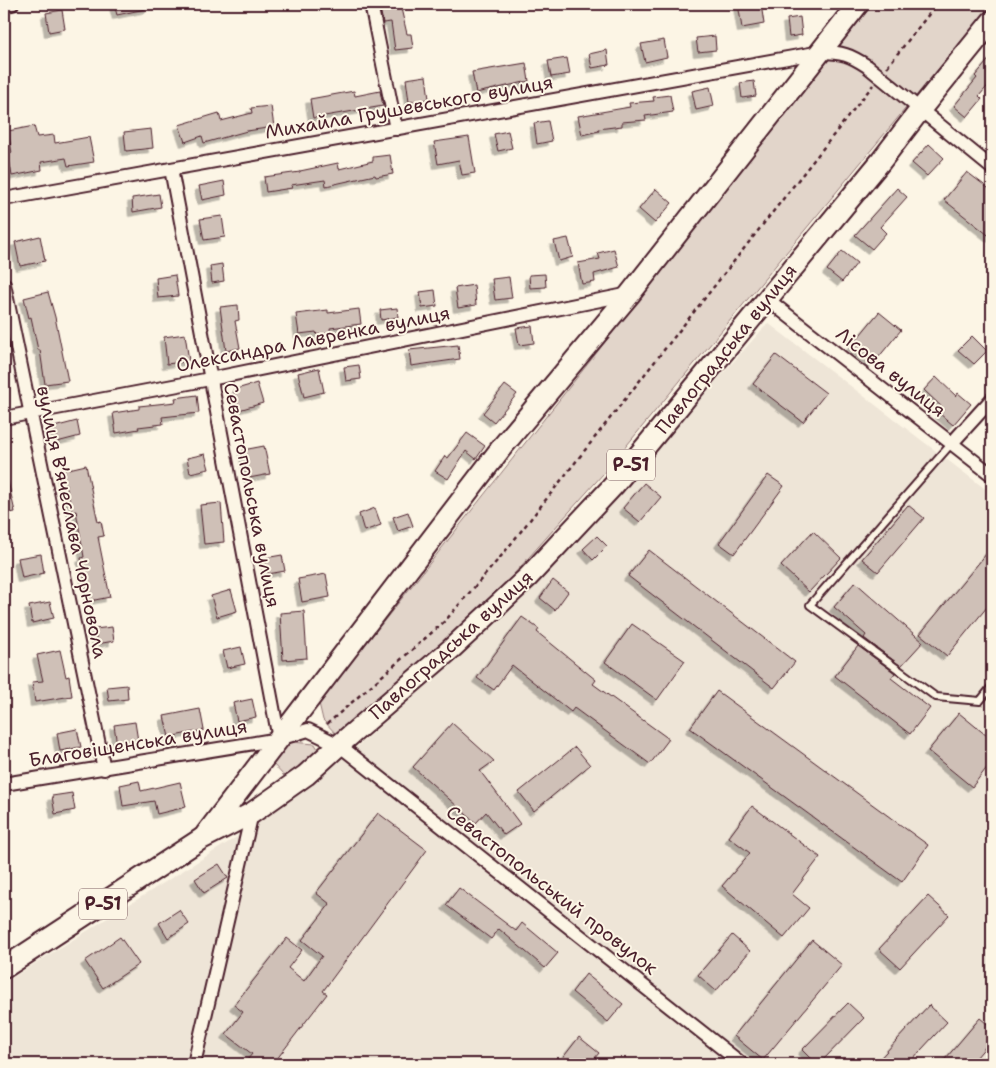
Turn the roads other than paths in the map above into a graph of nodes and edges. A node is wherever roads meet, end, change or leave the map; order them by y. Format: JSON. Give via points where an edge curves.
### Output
{"nodes":[{"id":1,"x":12,"y":4,"type":"edge"},
{"id":2,"x":371,"y":4,"type":"edge"},
{"id":3,"x":858,"y":4,"type":"edge"},
{"id":4,"x":4,"y":5,"type":"edge"},
{"id":5,"x":992,"y":21,"type":"edge"},
{"id":6,"x":821,"y":52,"type":"junction"},
{"id":7,"x":920,"y":110,"type":"junction"},
{"id":8,"x":396,"y":129,"type":"junction"},
{"id":9,"x":992,"y":168,"type":"edge"},
{"id":10,"x":170,"y":169,"type":"junction"},
{"id":11,"x":4,"y":199,"type":"edge"},
{"id":12,"x":4,"y":284,"type":"edge"},
{"id":13,"x":630,"y":294,"type":"junction"},
{"id":14,"x":767,"y":300,"type":"junction"},
{"id":15,"x":210,"y":379,"type":"junction"},
{"id":16,"x":992,"y":399,"type":"edge"},
{"id":17,"x":30,"y":413,"type":"junction"},
{"id":18,"x":4,"y":418,"type":"edge"},
{"id":19,"x":952,"y":443,"type":"junction"},
{"id":20,"x":992,"y":475,"type":"edge"},
{"id":21,"x":992,"y":686,"type":"edge"},
{"id":22,"x":279,"y":739,"type":"junction"},
{"id":23,"x":340,"y":745,"type":"junction"},
{"id":24,"x":104,"y":769,"type":"junction"},
{"id":25,"x":4,"y":784,"type":"edge"},
{"id":26,"x":252,"y":813,"type":"junction"},
{"id":27,"x":201,"y":840,"type":"junction"},
{"id":28,"x":4,"y":968,"type":"edge"},
{"id":29,"x":194,"y":1064,"type":"edge"},
{"id":30,"x":742,"y":1064,"type":"edge"}],
"edges":[{"from":1,"to":4,"type":"street"},
{"from":2,"to":8,"type":"street"},
{"from":3,"to":6,"type":"main road","name":"Павлоградська вулиця","number":"Р-51"},
{"from":5,"to":7,"type":"main road","name":"Павлоградська вулиця","number":"Р-51"},
{"from":6,"to":7,"type":"street","name":"Михайла Грушевського вулиця","via":[[840,52],[854,58]]},
{"from":6,"to":8,"type":"street","name":"Михайла Грушевського вулиця"},
{"from":6,"to":13,"type":"main road","name":"Павлоградська вулиця","number":"Р-51"},
{"from":7,"to":9,"type":"street","name":"Михайла Грушевського вулиця"},
{"from":7,"to":14,"type":"main road","name":"Павлоградська вулиця","number":"Р-51"},
{"from":8,"to":10,"type":"street","name":"Михайла Грушевського вулиця"},
{"from":10,"to":11,"type":"street","name":"Михайла Грушевського вулиця"},
{"from":10,"to":15,"type":"street","name":"Севастопольська вулиця"},
{"from":12,"to":17,"type":"street","name":"вулиця В’ячеслава Чорновола"},
{"from":13,"to":15,"type":"street","name":"Олександра Лавренка вулиця"},
{"from":13,"to":22,"type":"main road","name":"Павлоградська вулиця","number":"Р-51","via":[[502,447]]},
{"from":14,"to":19,"type":"street","name":"Лісова вулиця"},
{"from":14,"to":23,"type":"main road","name":"Павлоградська вулиця","number":"Р-51","via":[[614,485],[528,577]]},
{"from":15,"to":17,"type":"street","name":"Олександра Лавренка вулиця"},
{"from":15,"to":22,"type":"street","name":"Севастопольська вулиця"},
{"from":16,"to":19,"type":"street"},
{"from":17,"to":18,"type":"street","name":"Олександра Лавренка вулиця"},
{"from":17,"to":24,"type":"street","name":"вулиця В’ячеслава Чорновола"},
{"from":19,"to":20,"type":"street","name":"Лісова вулиця"},
{"from":19,"to":21,"type":"lane","via":[[810,605],[936,697],[980,701]]},
{"from":22,"to":23,"type":"street","name":"Благовіщенська вулиця","via":[[308,730]]},
{"from":22,"to":24,"type":"street","name":"Благовіщенська вулиця"},
{"from":22,"to":27,"type":"main road","name":"Павлоградська вулиця","number":"Р-51"},
{"from":23,"to":26,"type":"main road","name":"Павлоградська вулиця","number":"Р-51","via":[[306,775]]},
{"from":23,"to":30,"type":"street","name":"Севастопольський провулок"},
{"from":24,"to":25,"type":"street","name":"Благовіщенська вулиця"},
{"from":26,"to":27,"type":"main road","name":"Павлоградська вулиця","number":"Р-51"},
{"from":26,"to":29,"type":"street"},
{"from":27,"to":28,"type":"main road","name":"Павлоградська вулиця","number":"Р-51"}]}
